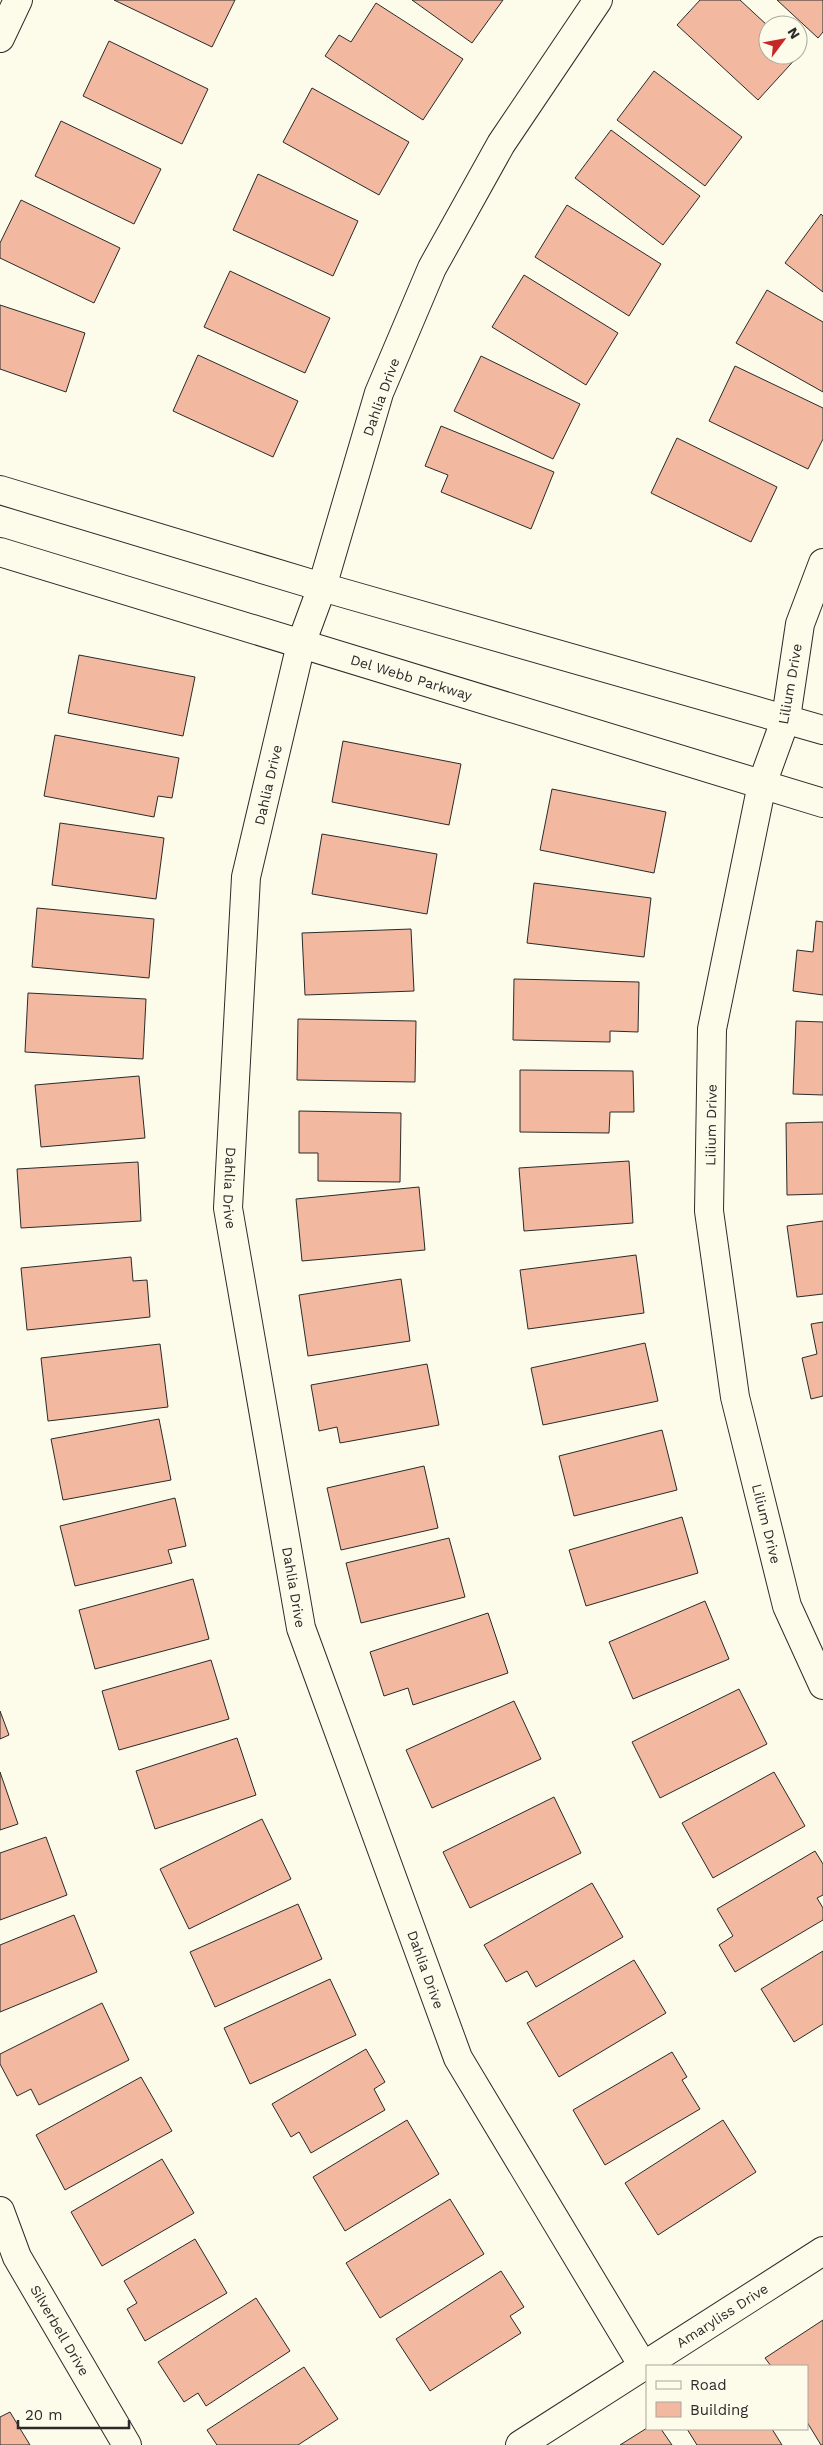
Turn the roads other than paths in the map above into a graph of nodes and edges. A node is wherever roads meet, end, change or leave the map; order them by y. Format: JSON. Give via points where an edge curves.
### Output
{"nodes":[{"id":1,"x":18,"y":0,"type":"edge"},
{"id":2,"x":598,"y":0,"type":"edge"},
{"id":3,"x":0,"y":38,"type":"edge"},
{"id":4,"x":0,"y":490,"type":"edge"},
{"id":5,"x":0,"y":552,"type":"edge"},
{"id":6,"x":823,"y":563,"type":"edge"},
{"id":7,"x":322,"y":587,"type":"junction"},
{"id":8,"x":301,"y":644,"type":"junction"},
{"id":9,"x":786,"y":718,"type":"junction"},
{"id":10,"x":823,"y":730,"type":"edge"},
{"id":11,"x":762,"y":784,"type":"junction"},
{"id":12,"x":823,"y":803,"type":"edge"},
{"id":13,"x":823,"y":1685,"type":"edge"},
{"id":14,"x":0,"y":2211,"type":"edge"},
{"id":15,"x":823,"y":2251,"type":"edge"},
{"id":16,"x":643,"y":2366,"type":"junction"},
{"id":17,"x":127,"y":2445,"type":"edge"},
{"id":18,"x":520,"y":2445,"type":"edge"}],
"edges":[{"from":1,"to":3,"type":"street"},
{"from":2,"to":7,"type":"street","name":"Dahlia Drive","via":[[500,144],[432,268],[380,393]]},
{"from":4,"to":7,"type":"street"},
{"from":5,"to":8,"type":"street","name":"Del Webb Parkway"},
{"from":6,"to":9,"type":"street","name":"Lilium Drive","via":[[800,624]]},
{"from":7,"to":8,"type":"street","name":"Dahlia Drive"},
{"from":7,"to":9,"type":"street"},
{"from":8,"to":11,"type":"street","name":"Del Webb Parkway"},
{"from":8,"to":16,"type":"street","name":"Dahlia Drive","via":[[246,877],[228,1208],[300,1628],[458,2058]]},
{"from":9,"to":10,"type":"street"},
{"from":9,"to":11,"type":"street","name":"Lilium Drive"},
{"from":11,"to":12,"type":"street","name":"Del Webb Parkway"},
{"from":11,"to":13,"type":"street","name":"Lilium Drive","via":[[712,1029],[709,1211],[735,1397],[787,1606]]},
{"from":14,"to":17,"type":"street","name":"Silverbell Drive","via":[[17,2257]]},
{"from":15,"to":16,"type":"street","name":"Amaryliss Drive"},
{"from":16,"to":18,"type":"street","name":"Amaryliss Drive"}]}
